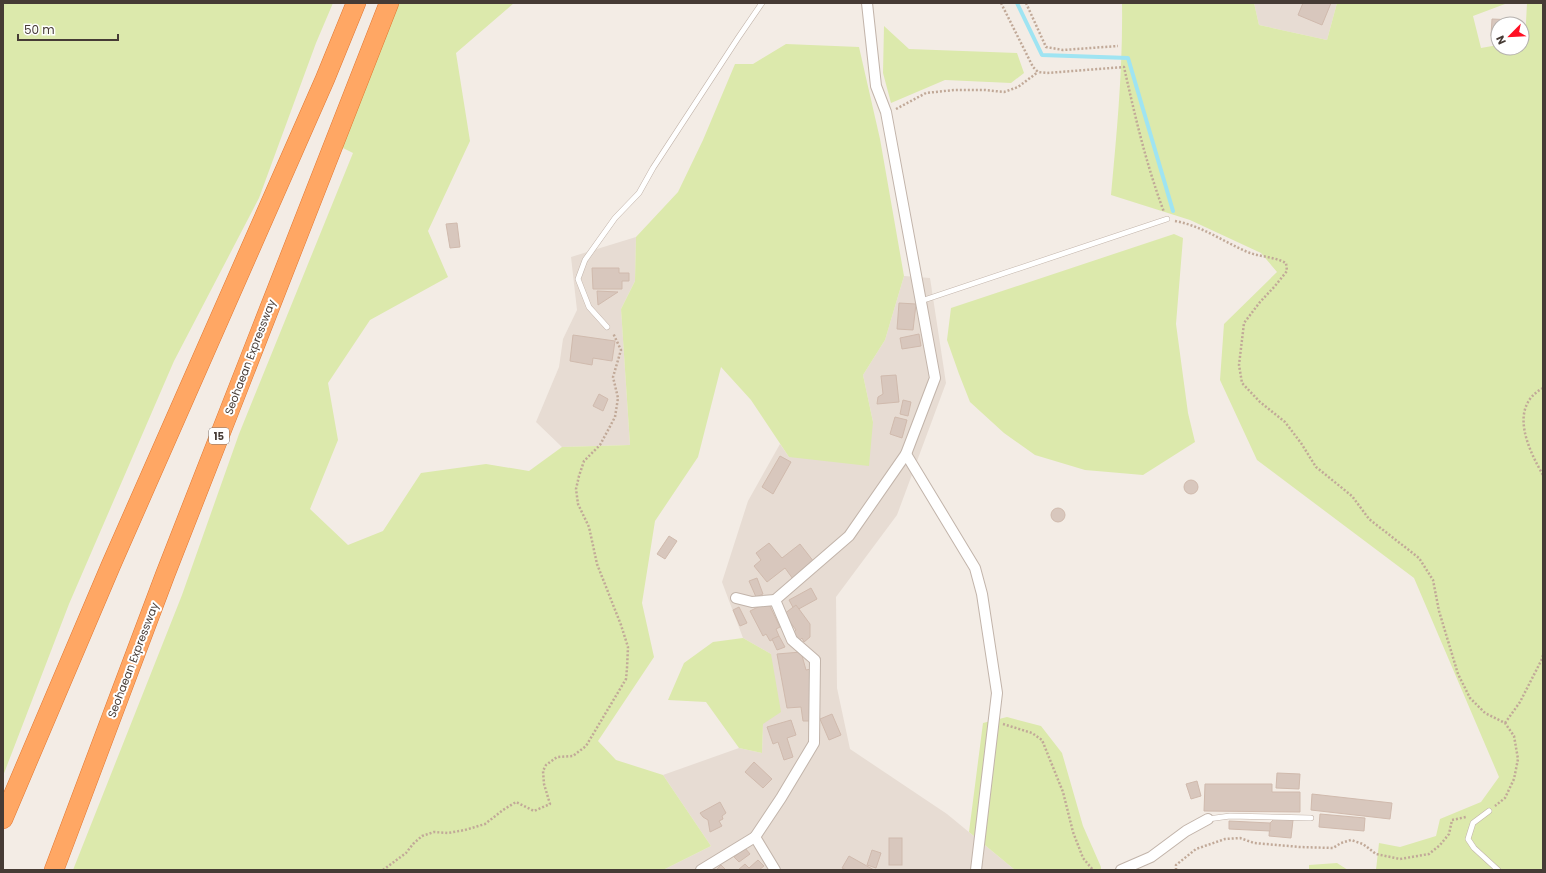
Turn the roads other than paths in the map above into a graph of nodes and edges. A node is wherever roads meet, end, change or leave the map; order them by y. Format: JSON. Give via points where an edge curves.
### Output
{"nodes":[{"id":1,"x":356,"y":3,"type":"edge"},
{"id":2,"x":389,"y":3,"type":"edge"},
{"id":3,"x":762,"y":3,"type":"edge"},
{"id":4,"x":867,"y":3,"type":"edge"},
{"id":5,"x":1167,"y":219,"type":"road end"},
{"id":6,"x":921,"y":301,"type":"junction"},
{"id":7,"x":607,"y":327,"type":"road end"},
{"id":8,"x":906,"y":454,"type":"junction"},
{"id":9,"x":736,"y":598,"type":"dead end"},
{"id":10,"x":775,"y":600,"type":"junction"},
{"id":11,"x":1489,"y":811,"type":"road end"},
{"id":12,"x":1310,"y":818,"type":"dead end"},
{"id":13,"x":3,"y":819,"type":"edge"},
{"id":14,"x":1208,"y":820,"type":"joint"},
{"id":15,"x":755,"y":837,"type":"junction"},
{"id":16,"x":54,"y":870,"type":"edge"},
{"id":17,"x":701,"y":870,"type":"edge"},
{"id":18,"x":775,"y":870,"type":"edge"},
{"id":19,"x":976,"y":870,"type":"edge"},
{"id":20,"x":1121,"y":870,"type":"edge"},
{"id":21,"x":1498,"y":870,"type":"edge"}],
"edges":[{"from":1,"to":13,"type":"highway"},
{"from":2,"to":16,"type":"highway","name":"Seohaean Expressway","number":"15","via":[[165,575]]},
{"from":3,"to":7,"type":"lane","via":[[639,193],[615,218],[586,260],[578,279],[589,307]]},
{"from":4,"to":6,"type":"street","via":[[876,86],[886,112]]},
{"from":5,"to":6,"type":"lane"},
{"from":6,"to":8,"type":"street","via":[[935,378]]},
{"from":8,"to":10,"type":"street","via":[[849,536]]},
{"from":8,"to":19,"type":"street","via":[[975,568],[982,594],[997,693]]},
{"from":9,"to":10,"type":"street","via":[[752,602]]},
{"from":10,"to":15,"type":"street","via":[[792,640],[816,660],[814,743]]},
{"from":11,"to":21,"type":"lane","via":[[1473,823],[1468,839]]},
{"from":12,"to":14,"type":"lane","via":[[1230,816]]},
{"from":14,"to":20,"type":"street","via":[[1186,831],[1151,857]]},
{"from":15,"to":17,"type":"street"},
{"from":15,"to":18,"type":"street"}]}
